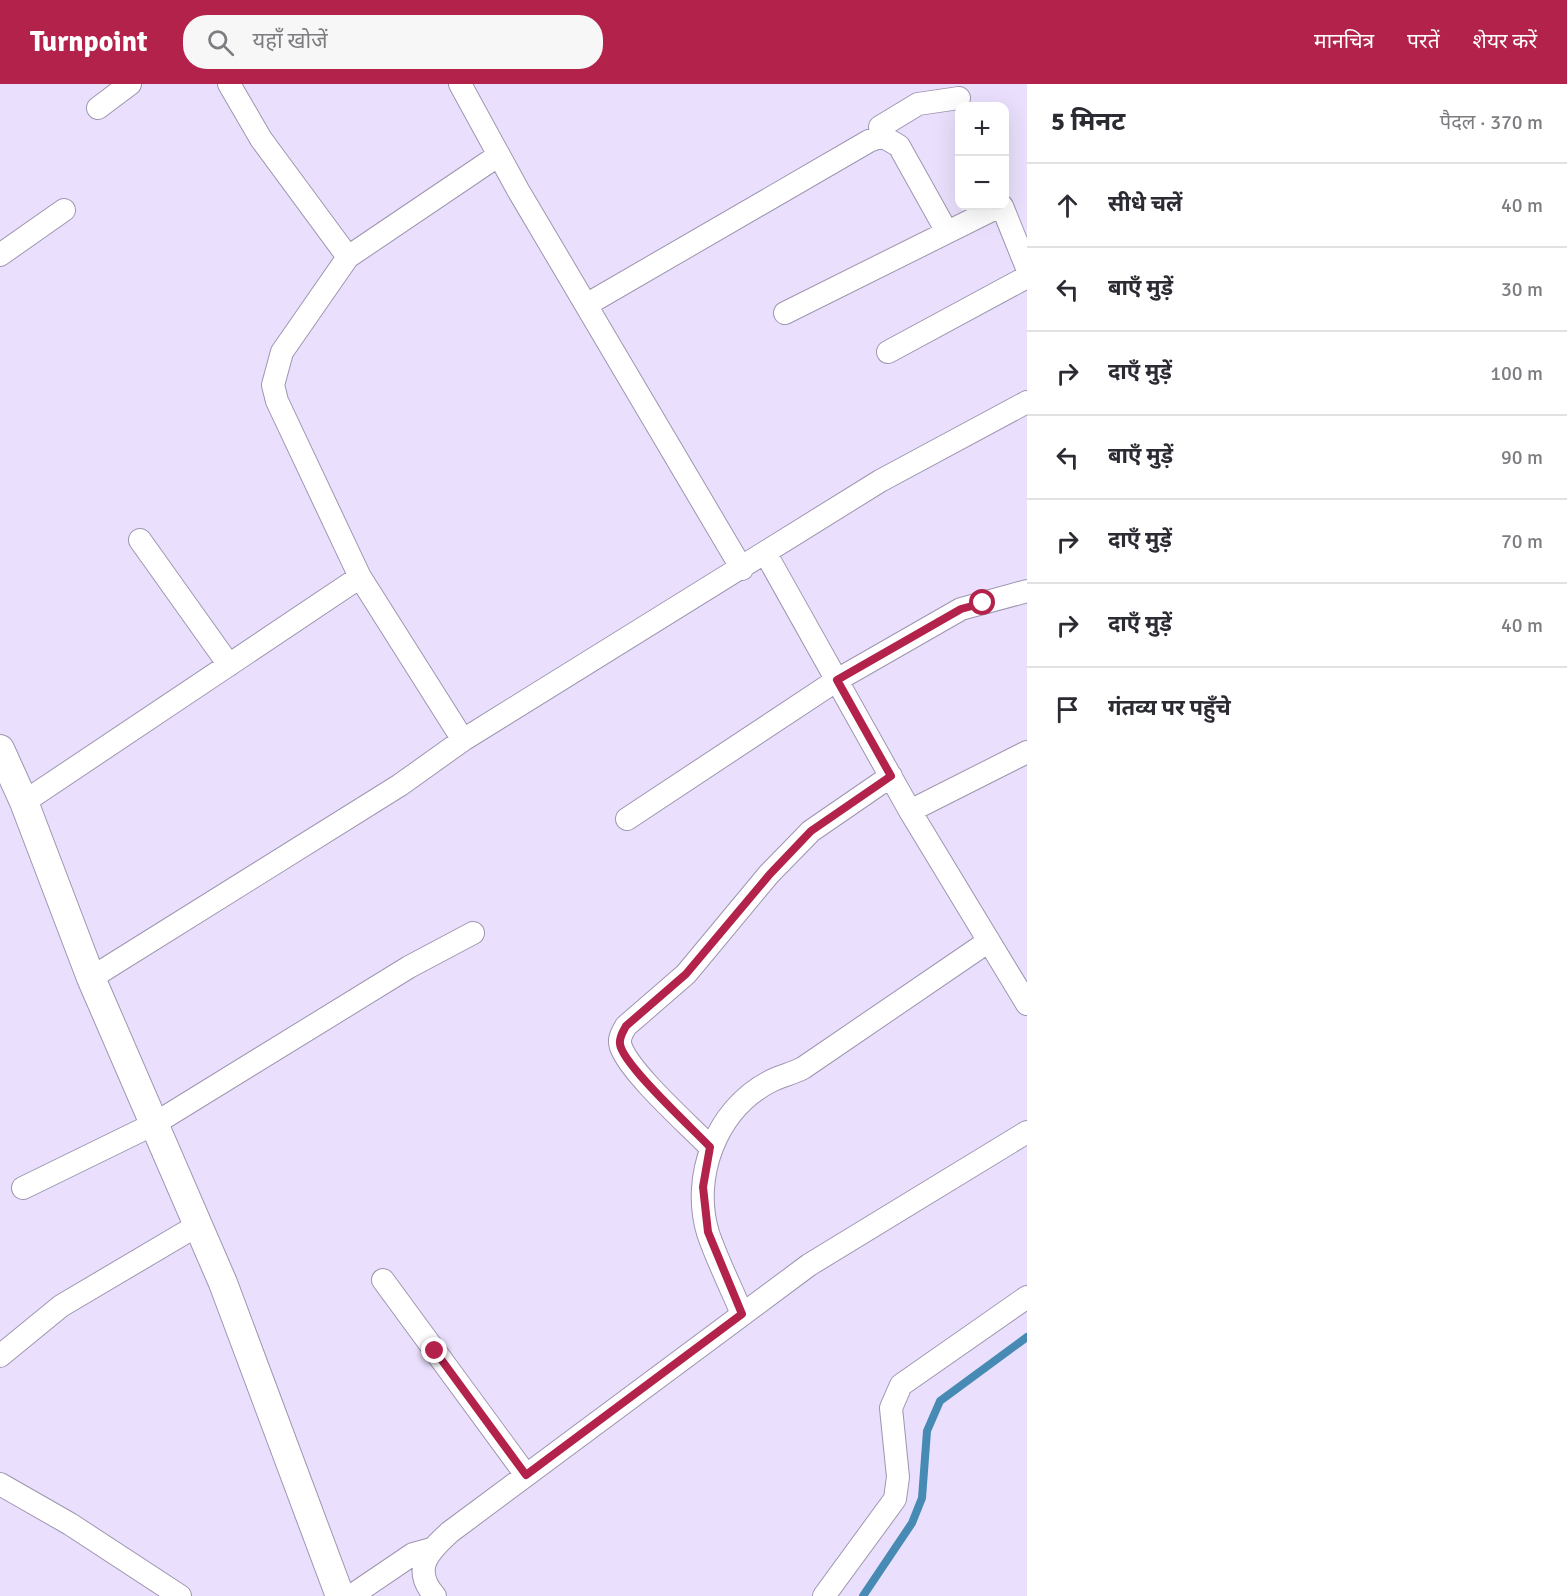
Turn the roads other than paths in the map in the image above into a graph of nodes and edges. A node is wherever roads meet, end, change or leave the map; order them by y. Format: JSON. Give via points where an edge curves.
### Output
{"nodes":[{"id":1,"x":130,"y":84,"type":"edge"},
{"id":2,"x":229,"y":84,"type":"edge"},
{"id":3,"x":459,"y":84,"type":"edge"},
{"id":4,"x":959,"y":96,"type":"edge"},
{"id":5,"x":98,"y":108,"type":"dead end"},
{"id":6,"x":880,"y":127,"type":"dead end"},
{"id":7,"x":499,"y":154,"type":"junction"},
{"id":8,"x":64,"y":210,"type":"dead end"},
{"id":9,"x":993,"y":210,"type":"edge"},
{"id":10,"x":1005,"y":210,"type":"edge"},
{"id":11,"x":1019,"y":225,"type":"edge"},
{"id":12,"x":947,"y":232,"type":"junction"},
{"id":13,"x":0,"y":255,"type":"edge"},
{"id":14,"x":348,"y":257,"type":"junction"},
{"id":15,"x":1027,"y":268,"type":"edge"},
{"id":16,"x":1027,"y":277,"type":"edge"},
{"id":17,"x":586,"y":305,"type":"junction"},
{"id":18,"x":785,"y":313,"type":"dead end"},
{"id":19,"x":888,"y":352,"type":"dead end"},
{"id":20,"x":1027,"y":402,"type":"edge"},
{"id":21,"x":140,"y":540,"type":"dead end"},
{"id":22,"x":766,"y":554,"type":"junction"},
{"id":23,"x":742,"y":569,"type":"junction"},
{"id":24,"x":360,"y":577,"type":"junction"},
{"id":25,"x":1027,"y":591,"type":"edge"},
{"id":26,"x":229,"y":664,"type":"junction"},
{"id":27,"x":837,"y":680,"type":"junction"},
{"id":28,"x":463,"y":740,"type":"junction"},
{"id":29,"x":0,"y":749,"type":"edge"},
{"id":30,"x":1027,"y":752,"type":"edge"},
{"id":31,"x":891,"y":776,"type":"junction"},
{"id":32,"x":24,"y":802,"type":"junction"},
{"id":33,"x":910,"y":811,"type":"junction"},
{"id":34,"x":627,"y":819,"type":"dead end"},
{"id":35,"x":473,"y":933,"type":"dead end"},
{"id":36,"x":989,"y":941,"type":"junction"},
{"id":37,"x":91,"y":978,"type":"junction"},
{"id":38,"x":1027,"y":1004,"type":"edge"},
{"id":39,"x":154,"y":1124,"type":"junction"},
{"id":40,"x":1027,"y":1132,"type":"edge"},
{"id":41,"x":710,"y":1147,"type":"junction"},
{"id":42,"x":23,"y":1188,"type":"dead end"},
{"id":43,"x":198,"y":1225,"type":"junction"},
{"id":44,"x":383,"y":1280,"type":"dead end"},
{"id":45,"x":1027,"y":1297,"type":"edge"},
{"id":46,"x":742,"y":1314,"type":"junction"},
{"id":47,"x":0,"y":1356,"type":"edge"},
{"id":48,"x":526,"y":1475,"type":"junction"},
{"id":49,"x":0,"y":1484,"type":"edge"},
{"id":50,"x":431,"y":1549,"type":"junction"},
{"id":51,"x":180,"y":1596,"type":"edge"},
{"id":52,"x":340,"y":1596,"type":"edge"},
{"id":53,"x":351,"y":1596,"type":"edge"},
{"id":54,"x":435,"y":1596,"type":"edge"},
{"id":55,"x":824,"y":1596,"type":"edge"}],
"edges":[{"from":1,"to":5,"type":"street"},
{"from":2,"to":14,"type":"street","via":[[261,138]]},
{"from":3,"to":7,"type":"street"},
{"from":4,"to":6,"type":"street","via":[[918,104]]},
{"from":7,"to":14,"type":"street"},
{"from":7,"to":17,"type":"street"},
{"from":8,"to":13,"type":"street"},
{"from":9,"to":12,"type":"street"},
{"from":10,"to":11,"type":"street"},
{"from":11,"to":15,"type":"street"},
{"from":12,"to":17,"type":"street","via":[[899,146],[882,136]]},
{"from":12,"to":18,"type":"street"},
{"from":14,"to":24,"type":"street","via":[[282,352],[273,385]]},
{"from":16,"to":19,"type":"street"},
{"from":17,"to":23,"type":"street"},
{"from":20,"to":22,"type":"street","via":[[880,481]]},
{"from":21,"to":26,"type":"street"},
{"from":22,"to":23,"type":"street"},
{"from":22,"to":27,"type":"street"},
{"from":23,"to":28,"type":"street"},
{"from":24,"to":26,"type":"street"},
{"from":24,"to":28,"type":"street"},
{"from":25,"to":27,"type":"street","via":[[961,609]]},
{"from":26,"to":32,"type":"street"},
{"from":27,"to":31,"type":"street"},
{"from":27,"to":34,"type":"street"},
{"from":28,"to":37,"type":"street","via":[[400,785]]},
{"from":29,"to":32,"type":"street"},
{"from":30,"to":33,"type":"street"},
{"from":31,"to":33,"type":"street"},
{"from":31,"to":41,"type":"street","via":[[811,831],[686,974],[626,1026],[620,1036],[620,1046],[631,1066]]},
{"from":32,"to":37,"type":"street"},
{"from":33,"to":36,"type":"street"},
{"from":35,"to":39,"type":"street","via":[[409,967]]},
{"from":36,"to":38,"type":"street"},
{"from":36,"to":41,"type":"street","via":[[803,1068],[770,1080],[754,1091],[724,1122]]},
{"from":37,"to":39,"type":"street"},
{"from":39,"to":42,"type":"street"},
{"from":39,"to":43,"type":"street"},
{"from":40,"to":46,"type":"street","via":[[809,1265]]},
{"from":41,"to":46,"type":"street","via":[[703,1187],[708,1232]]},
{"from":43,"to":47,"type":"street","via":[[61,1306]]},
{"from":43,"to":52,"type":"street"},
{"from":44,"to":48,"type":"street"},
{"from":45,"to":55,"type":"street","via":[[901,1385],[891,1408],[898,1477],[896,1499]]},
{"from":46,"to":48,"type":"street"},
{"from":48,"to":50,"type":"street"},
{"from":49,"to":51,"type":"street","via":[[70,1524]]},
{"from":50,"to":53,"type":"street","via":[[413,1554]]},
{"from":50,"to":54,"type":"street","via":[[423,1572]]}]}
